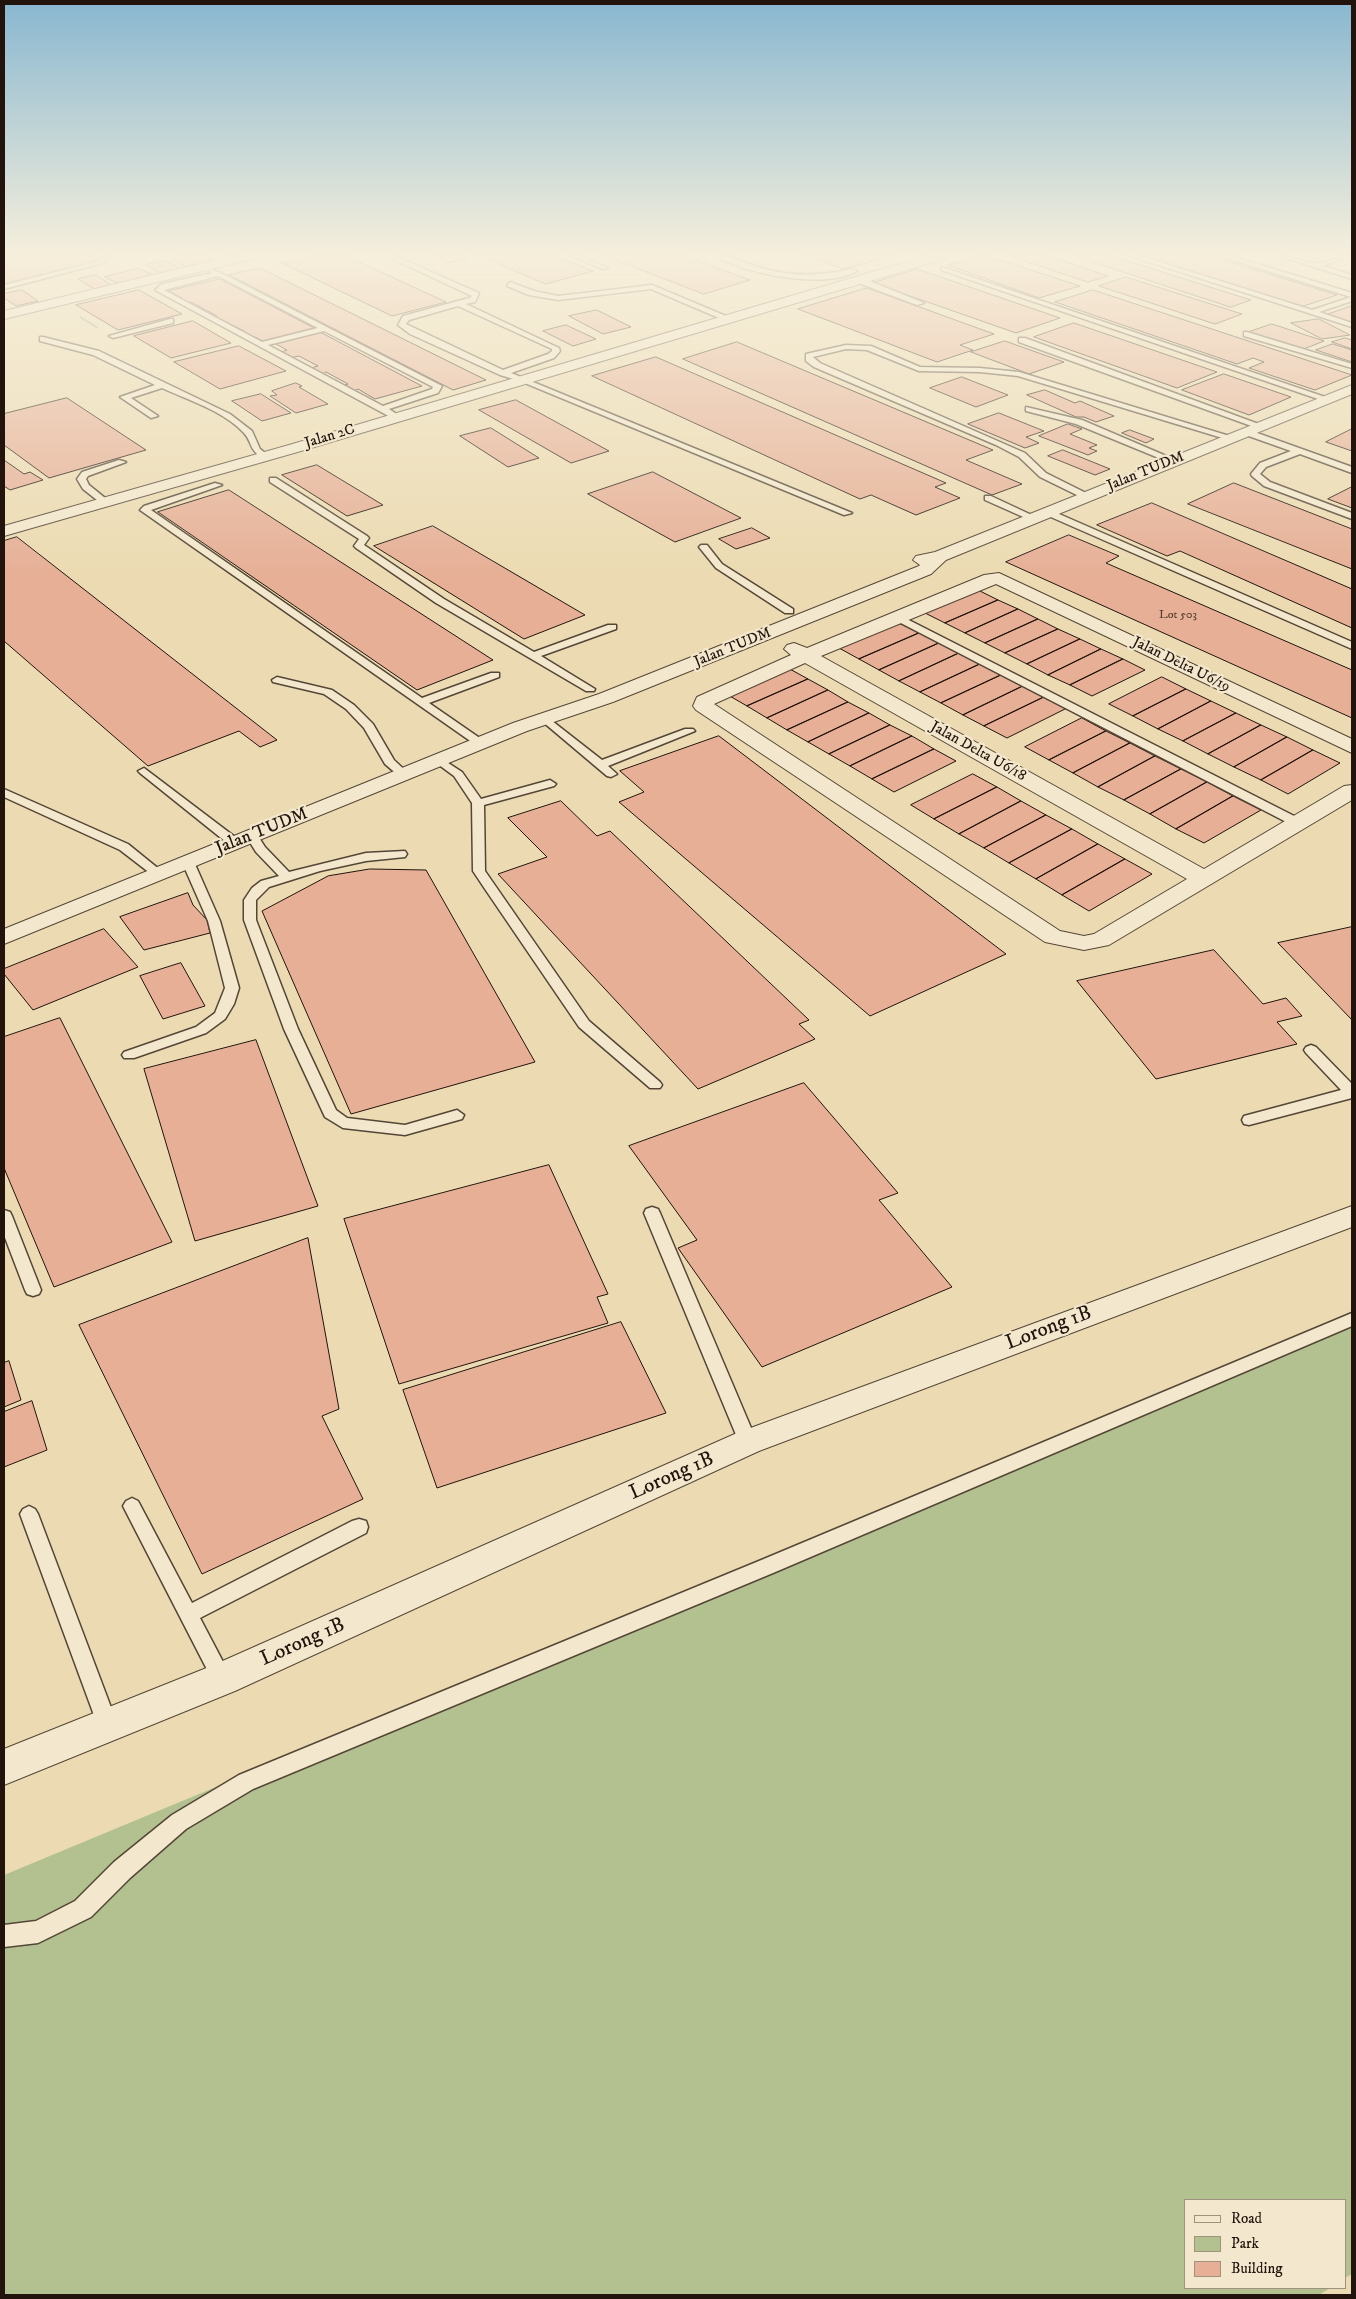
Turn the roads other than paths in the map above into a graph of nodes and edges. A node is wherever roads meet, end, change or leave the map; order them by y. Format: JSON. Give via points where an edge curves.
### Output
{"nodes":[{"id":1,"x":117,"y":362,"type":"edge"},
{"id":2,"x":293,"y":362,"type":"edge"},
{"id":3,"x":392,"y":362,"type":"edge"},
{"id":4,"x":480,"y":362,"type":"edge"},
{"id":5,"x":533,"y":362,"type":"edge"},
{"id":6,"x":580,"y":362,"type":"edge"},
{"id":7,"x":811,"y":362,"type":"edge"},
{"id":8,"x":903,"y":362,"type":"edge"},
{"id":9,"x":1076,"y":362,"type":"edge"},
{"id":10,"x":1224,"y":362,"type":"edge"},
{"id":11,"x":1340,"y":362,"type":"edge"},
{"id":12,"x":1352,"y":366,"type":"edge"},
{"id":13,"x":503,"y":373,"type":"junction"},
{"id":14,"x":523,"y":379,"type":"junction"},
{"id":15,"x":162,"y":385,"type":"junction"},
{"id":16,"x":1352,"y":389,"type":"edge"},
{"id":17,"x":1327,"y":399,"type":"junction"},
{"id":18,"x":382,"y":409,"type":"junction"},
{"id":19,"x":1029,"y":409,"type":"dead end"},
{"id":20,"x":154,"y":416,"type":"dead end"},
{"id":21,"x":396,"y":416,"type":"junction"},
{"id":22,"x":1246,"y":432,"type":"junction"},
{"id":23,"x":1300,"y":451,"type":"junction"},
{"id":24,"x":265,"y":456,"type":"junction"},
{"id":25,"x":1174,"y":461,"type":"junction"},
{"id":26,"x":122,"y":462,"type":"dead end"},
{"id":27,"x":1352,"y":470,"type":"edge"},
{"id":28,"x":273,"y":480,"type":"dead end"},
{"id":29,"x":218,"y":485,"type":"dead end"},
{"id":30,"x":1087,"y":496,"type":"junction"},
{"id":31,"x":988,"y":498,"type":"dead end"},
{"id":32,"x":105,"y":502,"type":"junction"},
{"id":33,"x":847,"y":513,"type":"dead end"},
{"id":34,"x":1040,"y":515,"type":"junction"},
{"id":35,"x":1352,"y":516,"type":"edge"},
{"id":36,"x":4,"y":531,"type":"edge"},
{"id":37,"x":704,"y":547,"type":"dead end"},
{"id":38,"x":940,"y":556,"type":"junction"},
{"id":39,"x":789,"y":611,"type":"junction"},
{"id":40,"x":897,"y":618,"type":"junction"},
{"id":41,"x":612,"y":627,"type":"dead end"},
{"id":42,"x":761,"y":629,"type":"junction"},
{"id":43,"x":1352,"y":646,"type":"edge"},
{"id":44,"x":531,"y":656,"type":"junction"},
{"id":45,"x":806,"y":656,"type":"junction"},
{"id":46,"x":495,"y":675,"type":"dead end"},
{"id":47,"x":277,"y":680,"type":"dead end"},
{"id":48,"x":590,"y":689,"type":"junction"},
{"id":49,"x":421,"y":702,"type":"junction"},
{"id":50,"x":547,"y":720,"type":"junction"},
{"id":51,"x":520,"y":727,"type":"junction"},
{"id":52,"x":689,"y":731,"type":"dead end"},
{"id":53,"x":480,"y":743,"type":"junction"},
{"id":54,"x":1352,"y":747,"type":"edge"},
{"id":55,"x":439,"y":760,"type":"junction"},
{"id":56,"x":600,"y":765,"type":"junction"},
{"id":57,"x":144,"y":771,"type":"dead end"},
{"id":58,"x":403,"y":774,"type":"junction"},
{"id":59,"x":611,"y":774,"type":"dead end"},
{"id":60,"x":550,"y":784,"type":"dead end"},
{"id":61,"x":1352,"y":791,"type":"edge"},
{"id":62,"x":4,"y":793,"type":"edge"},
{"id":63,"x":478,"y":803,"type":"junction"},
{"id":64,"x":1298,"y":823,"type":"junction"},
{"id":65,"x":243,"y":839,"type":"junction"},
{"id":66,"x":401,"y":854,"type":"dead end"},
{"id":67,"x":188,"y":862,"type":"junction"},
{"id":68,"x":159,"y":874,"type":"junction"},
{"id":69,"x":286,"y":877,"type":"junction"},
{"id":70,"x":1204,"y":879,"type":"junction"},
{"id":71,"x":4,"y":937,"type":"edge"},
{"id":72,"x":1310,"y":1050,"type":"dead end"},
{"id":73,"x":129,"y":1055,"type":"dead end"},
{"id":74,"x":655,"y":1085,"type":"dead end"},
{"id":75,"x":1352,"y":1092,"type":"edge"},
{"id":76,"x":457,"y":1115,"type":"dead end"},
{"id":77,"x":1250,"y":1120,"type":"dead end"},
{"id":78,"x":652,"y":1213,"type":"dead end"},
{"id":79,"x":4,"y":1216,"type":"edge"},
{"id":80,"x":1352,"y":1216,"type":"edge"},
{"id":81,"x":33,"y":1290,"type":"dead end"},
{"id":82,"x":1352,"y":1319,"type":"edge"},
{"id":83,"x":748,"y":1442,"type":"junction"},
{"id":84,"x":132,"y":1506,"type":"dead end"},
{"id":85,"x":29,"y":1514,"type":"dead end"},
{"id":86,"x":359,"y":1527,"type":"dead end"},
{"id":87,"x":188,"y":1614,"type":"junction"},
{"id":88,"x":222,"y":1679,"type":"junction"},
{"id":89,"x":108,"y":1726,"type":"junction"},
{"id":90,"x":4,"y":1767,"type":"edge"},
{"id":91,"x":4,"y":1936,"type":"edge"}],
"edges":[{"from":1,"to":15,"type":"lane"},
{"from":2,"to":18,"type":"lane"},
{"from":3,"to":18,"type":"lane","via":[[438,386],[435,391]]},
{"from":4,"to":13,"type":"lane"},
{"from":5,"to":13,"type":"lane"},
{"from":6,"to":14,"type":"street","name":"Jalan 2C"},
{"from":7,"to":30,"type":"lane","via":[[999,443],[1022,456],[1043,475]]},
{"from":8,"to":22,"type":"lane","via":[[919,369],[1019,374]]},
{"from":9,"to":22,"type":"lane"},
{"from":10,"to":17,"type":"lane"},
{"from":11,"to":12,"type":"lane"},
{"from":13,"to":14,"type":"lane"},
{"from":14,"to":21,"type":"street","name":"Jalan 2C"},
{"from":14,"to":33,"type":"lane"},
{"from":15,"to":20,"type":"lane","via":[[124,397]]},
{"from":15,"to":24,"type":"lane","via":[[227,416],[249,434],[256,450]]},
{"from":16,"to":17,"type":"street","name":"Jalan TUDM"},
{"from":17,"to":22,"type":"street","name":"Jalan TUDM"},
{"from":18,"to":21,"type":"lane"},
{"from":19,"to":25,"type":"lane","via":[[1079,422]]},
{"from":21,"to":24,"type":"street","name":"Jalan 2C"},
{"from":22,"to":23,"type":"lane"},
{"from":22,"to":25,"type":"street","name":"Jalan TUDM"},
{"from":23,"to":27,"type":"lane"},
{"from":23,"to":35,"type":"lane","via":[[1263,465],[1255,474],[1267,484]]},
{"from":24,"to":32,"type":"street","name":"Jalan 2C"},
{"from":25,"to":30,"type":"street","name":"Jalan TUDM"},
{"from":26,"to":32,"type":"lane","via":[[85,474],[82,479],[86,487]]},
{"from":28,"to":44,"type":"lane","via":[[364,538],[359,546],[440,601]]},
{"from":29,"to":49,"type":"lane","via":[[146,510]]},
{"from":30,"to":34,"type":"street","name":"Jalan TUDM"},
{"from":31,"to":34,"type":"lane"},
{"from":32,"to":36,"type":"street","name":"Jalan 2C"},
{"from":34,"to":38,"type":"street","name":"Jalan TUDM"},
{"from":34,"to":43,"type":"lane"},
{"from":37,"to":39,"type":"lane","via":[[719,566]]},
{"from":38,"to":39,"type":"street","name":"Jalan TUDM","via":[[910,563]]},
{"from":38,"to":42,"type":"street","name":"Jalan TUDM","via":[[925,570]]},
{"from":39,"to":42,"type":"street","name":"Jalan TUDM"},
{"from":40,"to":45,"type":"street"},
{"from":40,"to":54,"type":"street","name":"Jalan Delta U6/19","via":[[999,578]]},
{"from":40,"to":64,"type":"lane"},
{"from":41,"to":44,"type":"lane"},
{"from":42,"to":45,"type":"street","name":"Jalan Delta U6/18"},
{"from":42,"to":48,"type":"street","name":"Jalan TUDM"},
{"from":42,"to":50,"type":"street","name":"Jalan TUDM"},
{"from":44,"to":48,"type":"lane"},
{"from":45,"to":70,"type":"street","name":"Jalan Delta U6/18"},
{"from":45,"to":70,"type":"street","via":[[704,701],[703,706],[1054,937],[1084,942],[1101,940]]},
{"from":46,"to":49,"type":"lane"},
{"from":47,"to":58,"type":"lane","via":[[328,692],[350,707],[369,726],[389,762]]},
{"from":48,"to":51,"type":"street","name":"Jalan TUDM","via":[[527,720]]},
{"from":49,"to":53,"type":"lane"},
{"from":50,"to":51,"type":"street","name":"Jalan TUDM"},
{"from":50,"to":56,"type":"lane"},
{"from":51,"to":53,"type":"street","name":"Jalan TUDM"},
{"from":52,"to":56,"type":"lane"},
{"from":53,"to":55,"type":"street","name":"Jalan TUDM"},
{"from":55,"to":58,"type":"street","name":"Jalan TUDM"},
{"from":55,"to":63,"type":"lane","via":[[458,774]]},
{"from":56,"to":59,"type":"lane"},
{"from":57,"to":65,"type":"lane"},
{"from":58,"to":65,"type":"street","name":"Jalan TUDM"},
{"from":60,"to":63,"type":"lane"},
{"from":61,"to":64,"type":"street"},
{"from":62,"to":68,"type":"lane","via":[[124,848]]},
{"from":63,"to":74,"type":"lane","via":[[479,871],[584,1024]]},
{"from":64,"to":70,"type":"street"},
{"from":65,"to":67,"type":"street","name":"Jalan TUDM"},
{"from":65,"to":69,"type":"lane","via":[[260,850]]},
{"from":66,"to":69,"type":"lane","via":[[372,854],[345,859]]},
{"from":67,"to":68,"type":"street","name":"Jalan TUDM"},
{"from":67,"to":73,"type":"lane","via":[[214,921],[232,988],[220,1016],[201,1030]]},
{"from":68,"to":71,"type":"street","name":"Jalan TUDM"},
{"from":69,"to":76,"type":"lane","via":[[265,884],[256,891],[250,900],[250,920],[290,1029],[330,1113],[344,1123],[405,1130]]},
{"from":72,"to":75,"type":"lane"},
{"from":75,"to":77,"type":"lane"},
{"from":78,"to":83,"type":"lane"},
{"from":79,"to":81,"type":"lane"},
{"from":80,"to":83,"type":"street","name":"Lorong 1B"},
{"from":82,"to":91,"type":"lane","via":[[246,1782],[179,1822],[122,1870],[83,1910],[38,1932]]},
{"from":83,"to":88,"type":"street","name":"Lorong 1B"},
{"from":84,"to":87,"type":"lane"},
{"from":85,"to":89,"type":"lane"},
{"from":86,"to":87,"type":"lane"},
{"from":87,"to":88,"type":"lane"},
{"from":88,"to":89,"type":"street","name":"Lorong 1B"},
{"from":89,"to":90,"type":"street","name":"Lorong 1B"}]}
